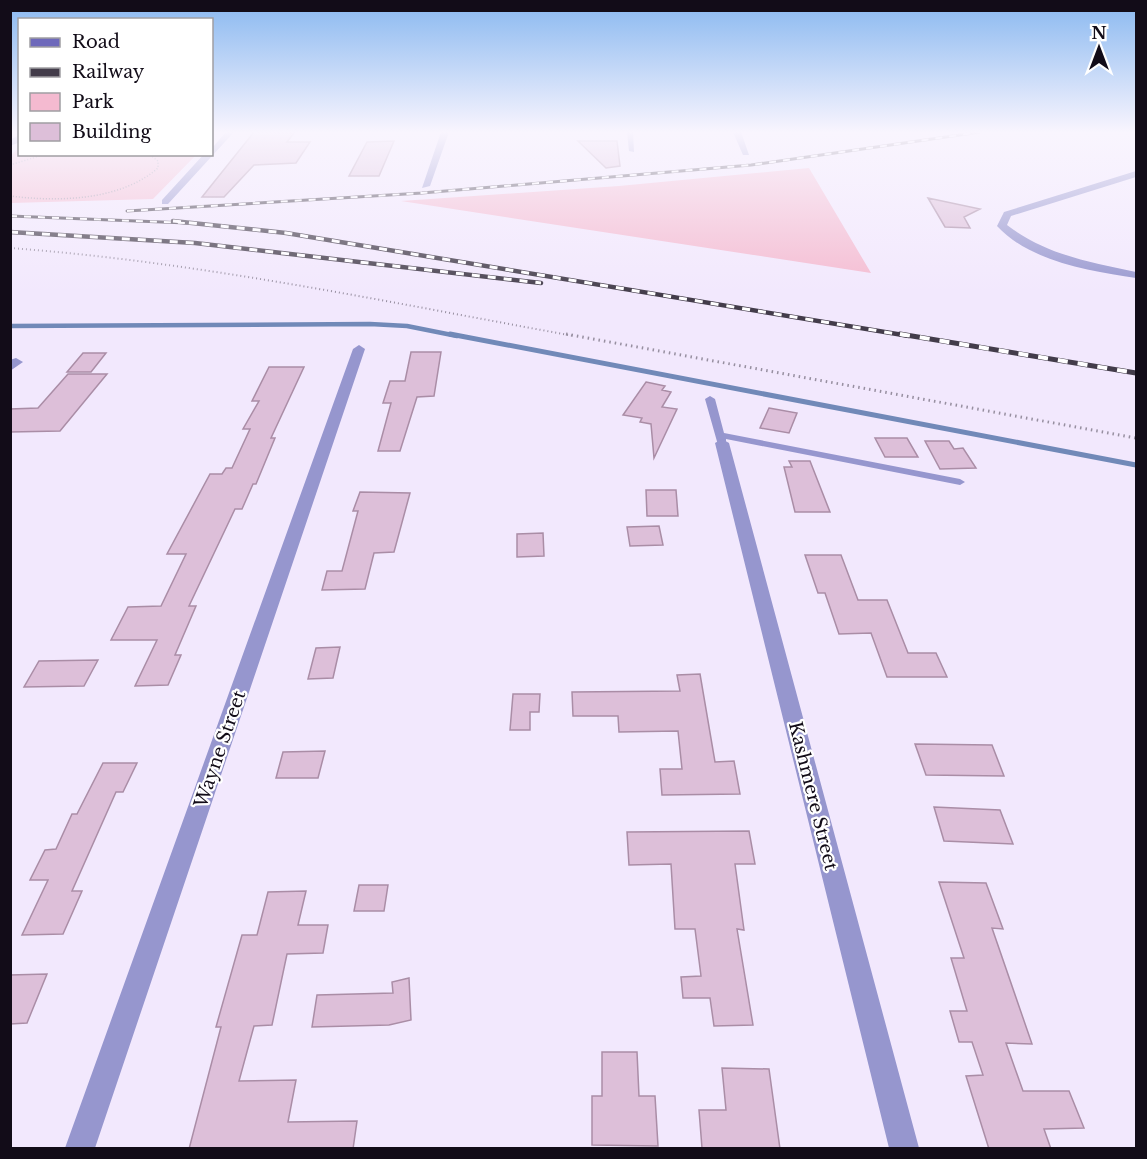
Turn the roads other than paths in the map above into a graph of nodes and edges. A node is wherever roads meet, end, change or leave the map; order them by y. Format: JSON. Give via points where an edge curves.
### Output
{"nodes":[{"id":1,"x":180,"y":186,"type":"edge"},
{"id":2,"x":1098,"y":186,"type":"edge"},
{"id":3,"x":165,"y":202,"type":"dead end"},
{"id":4,"x":1137,"y":275,"type":"edge"},
{"id":5,"x":359,"y":349,"type":"dead end"},
{"id":6,"x":710,"y":399,"type":"dead end"},
{"id":7,"x":721,"y":439,"type":"junction"},
{"id":8,"x":960,"y":482,"type":"dead end"},
{"id":9,"x":80,"y":1149,"type":"edge"},
{"id":10,"x":904,"y":1149,"type":"edge"}],
"edges":[{"from":1,"to":3,"type":"street"},
{"from":2,"to":4,"type":"street","via":[[1007,214],[1002,226],[1019,242],[1049,255]]},
{"from":5,"to":9,"type":"street","name":"Wayne Street"},
{"from":6,"to":7,"type":"lane"},
{"from":7,"to":8,"type":"lane"},
{"from":7,"to":10,"type":"street","name":"Kashmere Street"}]}
